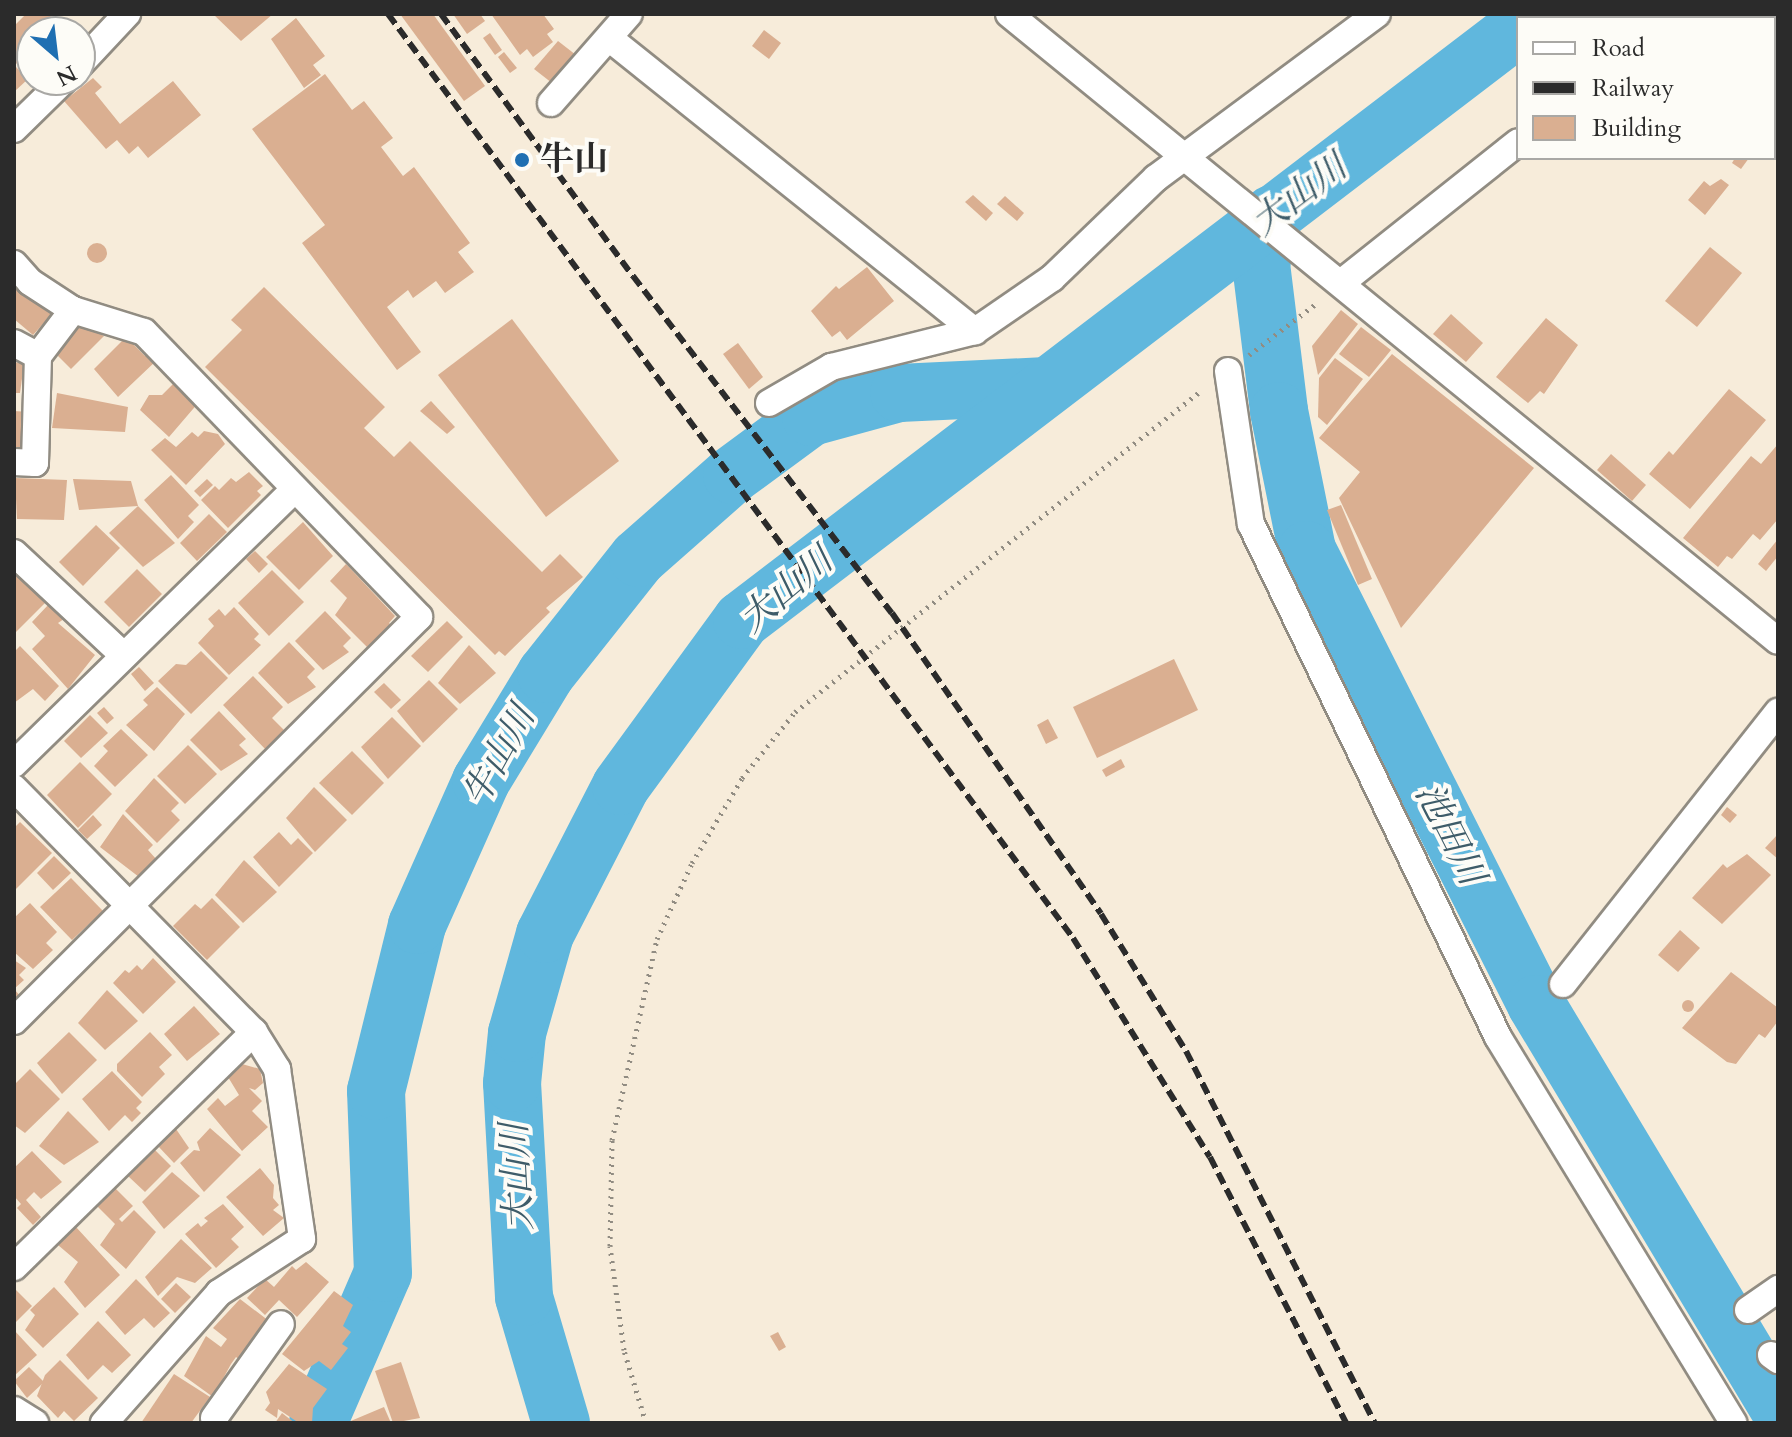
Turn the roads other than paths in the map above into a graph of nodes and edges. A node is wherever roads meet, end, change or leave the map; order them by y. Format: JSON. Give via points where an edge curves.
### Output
{"nodes":[{"id":1,"x":127,"y":14,"type":"edge"},
{"id":2,"x":629,"y":14,"type":"edge"},
{"id":3,"x":1009,"y":14,"type":"edge"},
{"id":4,"x":1377,"y":14,"type":"edge"},
{"id":5,"x":609,"y":38,"type":"junction"},
{"id":6,"x":96,"y":47,"type":"edge"},
{"id":7,"x":48,"y":96,"type":"edge"},
{"id":8,"x":551,"y":103,"type":"dead end"},
{"id":9,"x":14,"y":129,"type":"edge"},
{"id":10,"x":1516,"y":144,"type":"edge"},
{"id":11,"x":1196,"y":162,"type":"junction"},
{"id":12,"x":14,"y":264,"type":"edge"},
{"id":13,"x":1341,"y":283,"type":"junction"},
{"id":14,"x":73,"y":310,"type":"junction"},
{"id":15,"x":975,"y":331,"type":"junction"},
{"id":16,"x":14,"y":343,"type":"edge"},
{"id":17,"x":38,"y":356,"type":"junction"},
{"id":18,"x":1228,"y":371,"type":"road end"},
{"id":19,"x":769,"y":403,"type":"dead end"},
{"id":20,"x":14,"y":462,"type":"edge"},
{"id":21,"x":293,"y":491,"type":"junction"},
{"id":22,"x":14,"y":553,"type":"edge"},
{"id":23,"x":1778,"y":641,"type":"edge"},
{"id":24,"x":123,"y":655,"type":"junction"},
{"id":25,"x":1778,"y":712,"type":"edge"},
{"id":26,"x":14,"y":764,"type":"edge"},
{"id":27,"x":14,"y":788,"type":"edge"},
{"id":28,"x":128,"y":907,"type":"junction"},
{"id":29,"x":1563,"y":984,"type":"dead end"},
{"id":30,"x":14,"y":1021,"type":"edge"},
{"id":31,"x":254,"y":1032,"type":"junction"},
{"id":32,"x":14,"y":1267,"type":"edge"},
{"id":33,"x":1778,"y":1289,"type":"edge"},
{"id":34,"x":1748,"y":1310,"type":"dead end"},
{"id":35,"x":281,"y":1324,"type":"dead end"},
{"id":36,"x":14,"y":1410,"type":"edge"},
{"id":37,"x":215,"y":1421,"type":"edge"},
{"id":38,"x":35,"y":1423,"type":"edge"},
{"id":39,"x":104,"y":1423,"type":"edge"},
{"id":40,"x":1734,"y":1423,"type":"edge"}],
"edges":[{"from":1,"to":6,"type":"street"},
{"from":2,"to":5,"type":"street"},
{"from":3,"to":11,"type":"street"},
{"from":4,"to":11,"type":"street"},
{"from":5,"to":8,"type":"street"},
{"from":5,"to":15,"type":"street"},
{"from":7,"to":9,"type":"street"},
{"from":10,"to":13,"type":"street"},
{"from":11,"to":13,"type":"street"},
{"from":11,"to":15,"type":"street","via":[[1156,178],[1052,278]]},
{"from":12,"to":14,"type":"street","via":[[30,282]]},
{"from":13,"to":23,"type":"street"},
{"from":14,"to":17,"type":"street"},
{"from":14,"to":21,"type":"street","via":[[144,332]]},
{"from":15,"to":19,"type":"street","via":[[831,367]]},
{"from":16,"to":17,"type":"street"},
{"from":17,"to":20,"type":"street","via":[[35,463]]},
{"from":18,"to":40,"type":"street","via":[[1257,538],[1498,1037]]},
{"from":21,"to":24,"type":"street"},
{"from":21,"to":28,"type":"street","via":[[419,617]]},
{"from":22,"to":24,"type":"street"},
{"from":24,"to":26,"type":"street"},
{"from":25,"to":29,"type":"street"},
{"from":27,"to":28,"type":"street"},
{"from":28,"to":30,"type":"street"},
{"from":28,"to":31,"type":"street"},
{"from":31,"to":32,"type":"street"},
{"from":31,"to":39,"type":"street","via":[[277,1069],[302,1239],[219,1293]]},
{"from":33,"to":34,"type":"street"},
{"from":35,"to":37,"type":"street"},
{"from":36,"to":38,"type":"street"}]}
